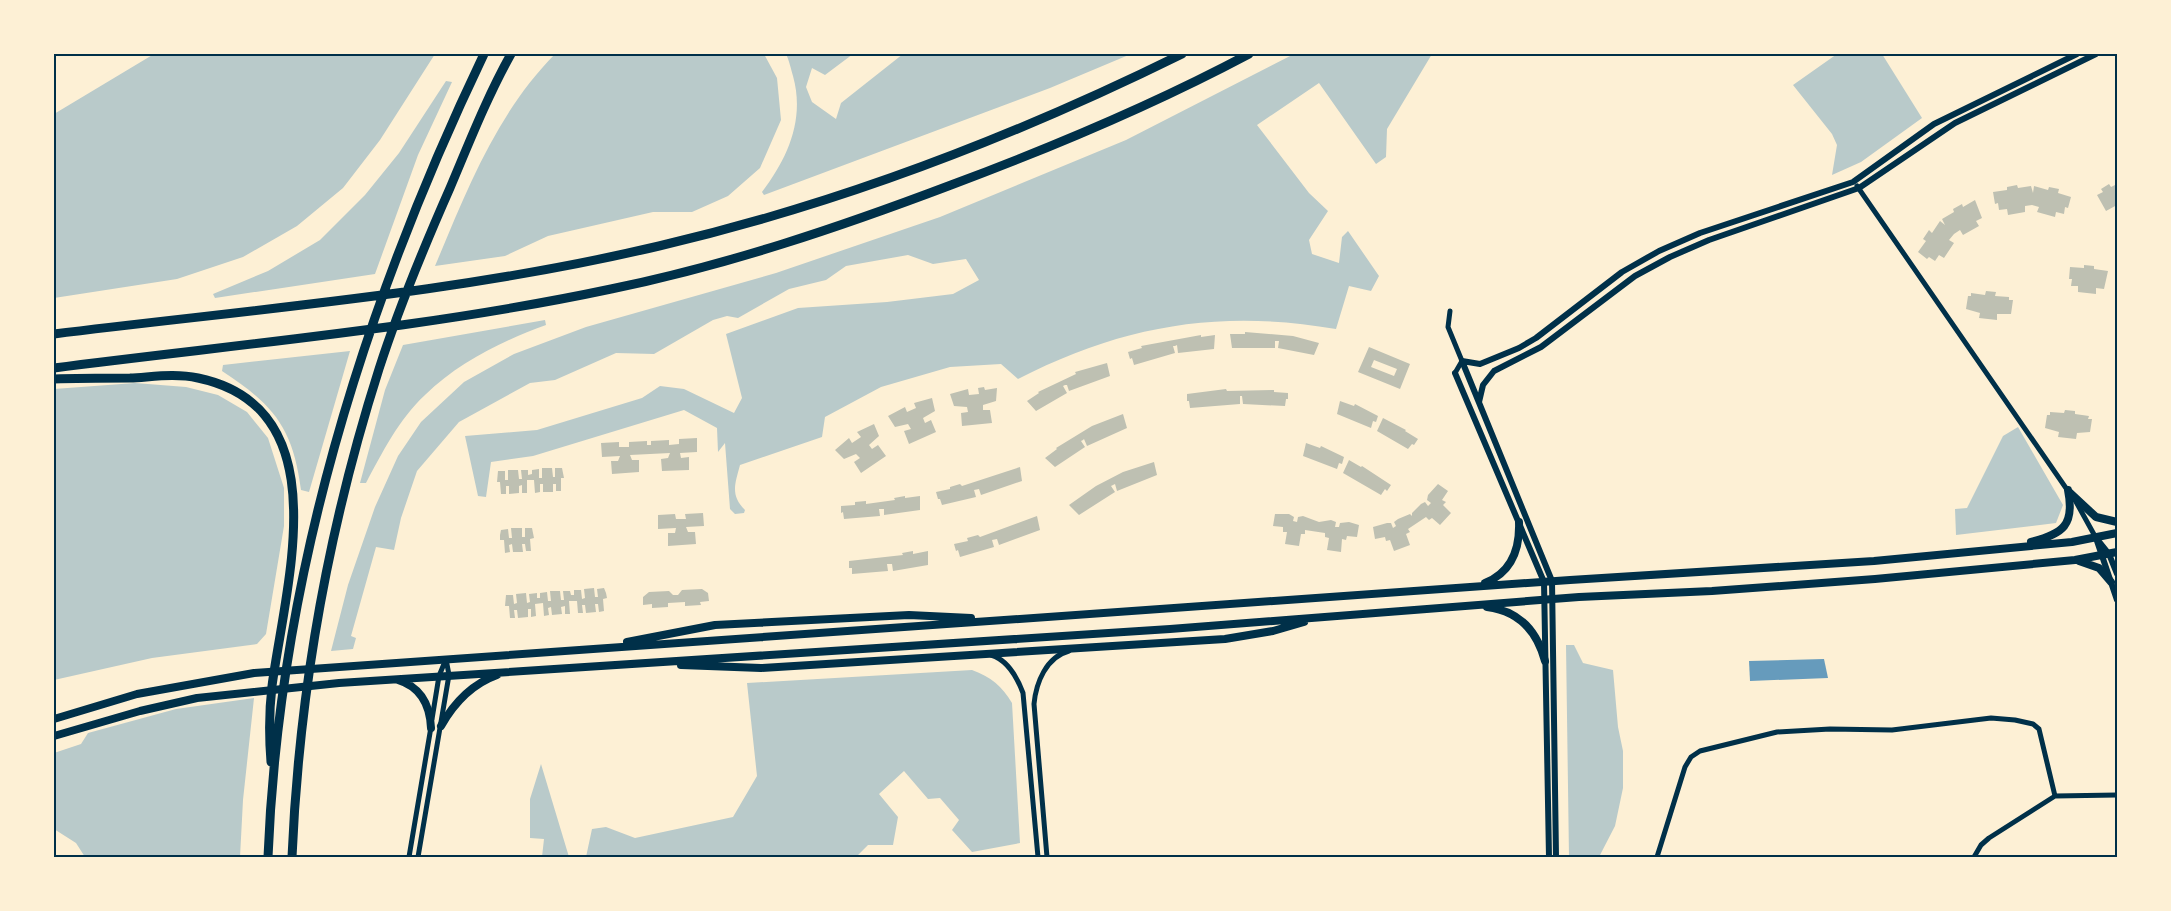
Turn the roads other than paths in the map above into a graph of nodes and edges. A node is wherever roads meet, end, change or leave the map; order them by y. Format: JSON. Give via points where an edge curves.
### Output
{"nodes":[{"id":1,"x":484,"y":54,"type":"edge"},
{"id":2,"x":511,"y":54,"type":"edge"},
{"id":3,"x":1182,"y":54,"type":"edge"},
{"id":4,"x":1249,"y":54,"type":"edge"},
{"id":5,"x":2076,"y":54,"type":"edge"},
{"id":6,"x":2096,"y":54,"type":"edge"},
{"id":7,"x":1853,"y":182,"type":"junction"},
{"id":8,"x":1859,"y":188,"type":"junction"},
{"id":9,"x":1450,"y":311,"type":"dead end"},
{"id":10,"x":54,"y":334,"type":"edge"},
{"id":11,"x":1462,"y":361,"type":"junction"},
{"id":12,"x":54,"y":368,"type":"edge"},
{"id":13,"x":1455,"y":373,"type":"joint"},
{"id":14,"x":54,"y":378,"type":"edge"},
{"id":15,"x":1479,"y":402,"type":"junction"},
{"id":16,"x":2068,"y":490,"type":"junction"},
{"id":17,"x":1519,"y":522,"type":"junction"},
{"id":18,"x":2117,"y":522,"type":"edge"},
{"id":19,"x":2117,"y":533,"type":"edge"},
{"id":20,"x":2096,"y":538,"type":"junction"},
{"id":21,"x":2002,"y":549,"type":"junction"},
{"id":22,"x":2113,"y":553,"type":"edge"},
{"id":23,"x":2100,"y":556,"type":"junction"},
{"id":24,"x":2075,"y":560,"type":"junction"},
{"id":25,"x":2117,"y":574,"type":"edge"},
{"id":26,"x":1548,"y":581,"type":"junction"},
{"id":27,"x":2111,"y":582,"type":"junction"},
{"id":28,"x":1479,"y":586,"type":"junction"},
{"id":29,"x":1548,"y":599,"type":"junction"},
{"id":30,"x":2117,"y":600,"type":"edge"},
{"id":31,"x":1470,"y":606,"type":"junction"},
{"id":32,"x":1318,"y":618,"type":"junction"},
{"id":33,"x":993,"y":620,"type":"junction"},
{"id":34,"x":603,"y":647,"type":"junction"},
{"id":35,"x":1080,"y":648,"type":"junction"},
{"id":36,"x":985,"y":654,"type":"junction"},
{"id":37,"x":446,"y":658,"type":"junction"},
{"id":38,"x":1545,"y":661,"type":"junction"},
{"id":39,"x":649,"y":663,"type":"junction"},
{"id":40,"x":508,"y":672,"type":"junction"},
{"id":41,"x":449,"y":675,"type":"junction"},
{"id":42,"x":439,"y":676,"type":"junction"},
{"id":43,"x":394,"y":679,"type":"junction"},
{"id":44,"x":54,"y":719,"type":"edge"},
{"id":45,"x":441,"y":726,"type":"junction"},
{"id":46,"x":430,"y":728,"type":"junction"},
{"id":47,"x":54,"y":736,"type":"edge"},
{"id":48,"x":272,"y":789,"type":"junction"},
{"id":49,"x":2117,"y":795,"type":"edge"},
{"id":50,"x":2055,"y":796,"type":"junction"},
{"id":51,"x":268,"y":857,"type":"edge"},
{"id":52,"x":292,"y":857,"type":"edge"},
{"id":53,"x":409,"y":857,"type":"edge"},
{"id":54,"x":418,"y":857,"type":"edge"},
{"id":55,"x":1038,"y":857,"type":"edge"},
{"id":56,"x":1047,"y":857,"type":"edge"},
{"id":57,"x":1548,"y":857,"type":"edge"},
{"id":58,"x":1556,"y":857,"type":"edge"},
{"id":59,"x":1657,"y":857,"type":"edge"},
{"id":60,"x":1974,"y":857,"type":"edge"}],
"edges":[{"from":1,"to":48,"type":"highway","via":[[420,196],[356,369],[328,470],[293,629]]},
{"from":2,"to":52,"type":"highway","via":[[473,133],[413,277],[379,368],[349,474],[328,557],[311,667]]},
{"from":3,"to":10,"type":"highway","via":[[963,150],[779,215],[658,246],[574,264],[439,286]]},
{"from":4,"to":12,"type":"highway","via":[[1146,106],[1059,143],[861,219],[698,269],[612,289],[424,321]]},
{"from":5,"to":7,"type":"street","via":[[1934,124]]},
{"from":6,"to":8,"type":"street","via":[[1955,123]]},
{"from":7,"to":8,"type":"street"},
{"from":7,"to":11,"type":"street","via":[[1700,233],[1659,251],[1622,272],[1519,348],[1480,364]]},
{"from":8,"to":15,"type":"street","via":[[1709,240],[1635,276],[1541,346],[1494,370],[1483,385]]},
{"from":8,"to":16,"type":"street"},
{"from":9,"to":11,"type":"street","via":[[1448,327]]},
{"from":11,"to":13,"type":"street"},
{"from":11,"to":15,"type":"street"},
{"from":13,"to":17,"type":"street"},
{"from":14,"to":48,"type":"highway","via":[[168,375],[197,378],[221,384],[240,395],[258,408],[272,425],[291,468],[294,519],[272,688],[269,742]]},
{"from":15,"to":26,"type":"street"},
{"from":16,"to":18,"type":"main road","via":[[2096,517]]},
{"from":16,"to":20,"type":"street"},
{"from":16,"to":21,"type":"main road","via":[[2070,513],[2066,525],[2058,533]]},
{"from":17,"to":26,"type":"street"},
{"from":17,"to":28,"type":"main road","via":[[1516,552],[1510,563],[1493,580]]},
{"from":19,"to":20,"type":"main road"},
{"from":20,"to":21,"type":"main road"},
{"from":20,"to":22,"type":"street"},
{"from":20,"to":23,"type":"street"},
{"from":21,"to":26,"type":"main road","via":[[1855,562]]},
{"from":22,"to":23,"type":"main road"},
{"from":22,"to":25,"type":"street"},
{"from":23,"to":24,"type":"main road"},
{"from":23,"to":27,"type":"street"},
{"from":24,"to":27,"type":"main road","via":[[2092,564]]},
{"from":24,"to":29,"type":"main road","via":[[1866,580]]},
{"from":26,"to":28,"type":"main road"},
{"from":26,"to":29,"type":"street"},
{"from":27,"to":30,"type":"street"},
{"from":28,"to":33,"type":"main road"},
{"from":29,"to":31,"type":"main road"},
{"from":29,"to":38,"type":"street"},
{"from":29,"to":58,"type":"street"},
{"from":31,"to":32,"type":"main road"},
{"from":31,"to":38,"type":"main road","via":[[1490,607],[1522,620],[1540,643]]},
{"from":32,"to":35,"type":"main road","via":[[1249,636]]},
{"from":32,"to":39,"type":"main road"},
{"from":33,"to":34,"type":"main road"},
{"from":33,"to":34,"type":"main road","via":[[909,614],[715,625]]},
{"from":34,"to":37,"type":"main road"},
{"from":35,"to":36,"type":"main road"},
{"from":35,"to":56,"type":"street","via":[[1055,658],[1046,667],[1035,691]]},
{"from":36,"to":39,"type":"main road","via":[[761,668]]},
{"from":36,"to":55,"type":"street","via":[[996,657],[1012,670],[1023,693]]},
{"from":37,"to":41,"type":"street"},
{"from":37,"to":42,"type":"street"},
{"from":37,"to":44,"type":"main road","via":[[254,673],[194,682],[137,694]]},
{"from":38,"to":57,"type":"street"},
{"from":39,"to":40,"type":"main road"},
{"from":40,"to":41,"type":"main road"},
{"from":40,"to":45,"type":"main road","via":[[465,694]]},
{"from":41,"to":42,"type":"main road"},
{"from":41,"to":45,"type":"street"},
{"from":42,"to":43,"type":"main road"},
{"from":42,"to":46,"type":"street"},
{"from":43,"to":46,"type":"main road","via":[[405,682],[422,696],[430,714]]},
{"from":43,"to":47,"type":"main road","via":[[253,690],[197,698]]},
{"from":45,"to":54,"type":"street"},
{"from":46,"to":53,"type":"street"},
{"from":48,"to":51,"type":"highway"},
{"from":49,"to":50,"type":"street"},
{"from":50,"to":59,"type":"street","via":[[2043,739],[2033,724],[1990,718],[1892,730],[1837,728],[1776,732],[1700,751],[1691,757]]},
{"from":50,"to":60,"type":"street","via":[[1989,838]]}]}
